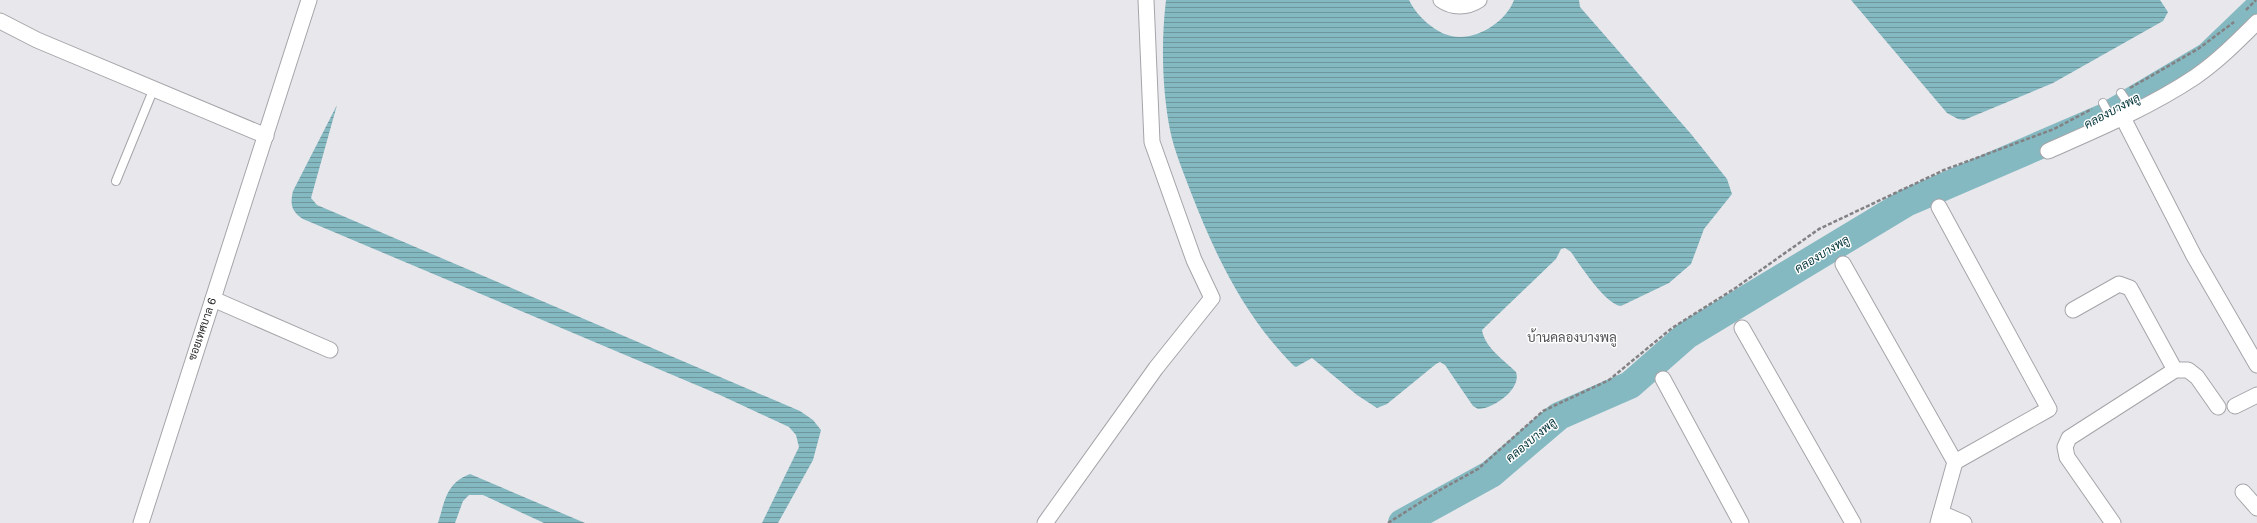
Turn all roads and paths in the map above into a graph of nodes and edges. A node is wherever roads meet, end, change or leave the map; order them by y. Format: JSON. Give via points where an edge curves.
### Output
{"nodes":[{"id":1,"x":309,"y":0,"type":"edge"},
{"id":2,"x":1146,"y":0,"type":"edge"},
{"id":3,"x":1441,"y":0,"type":"edge"},
{"id":4,"x":1478,"y":0,"type":"edge"},
{"id":5,"x":2256,"y":0,"type":"edge"},
{"id":6,"x":2242,"y":14,"type":"dead end"},
{"id":7,"x":2237,"y":19,"type":"dead end"},
{"id":8,"x":0,"y":21,"type":"edge"},
{"id":9,"x":2257,"y":22,"type":"edge"},
{"id":10,"x":154,"y":88,"type":"junction"},
{"id":11,"x":2122,"y":94,"type":"joint"},
{"id":12,"x":2103,"y":103,"type":"joint"},
{"id":13,"x":2125,"y":116,"type":"junction"},
{"id":14,"x":266,"y":136,"type":"junction"},
{"id":15,"x":2048,"y":151,"type":"dead end"},
{"id":16,"x":116,"y":181,"type":"dead end"},
{"id":17,"x":1939,"y":207,"type":"dead end"},
{"id":18,"x":1843,"y":264,"type":"dead end"},
{"id":19,"x":213,"y":299,"type":"junction"},
{"id":20,"x":2073,"y":310,"type":"dead end"},
{"id":21,"x":1742,"y":328,"type":"dead end"},
{"id":22,"x":330,"y":350,"type":"dead end"},
{"id":23,"x":2257,"y":365,"type":"edge"},
{"id":24,"x":2175,"y":370,"type":"junction"},
{"id":25,"x":1663,"y":379,"type":"dead end"},
{"id":26,"x":2257,"y":394,"type":"edge"},
{"id":27,"x":2235,"y":406,"type":"dead end"},
{"id":28,"x":2218,"y":407,"type":"dead end"},
{"id":29,"x":1955,"y":462,"type":"junction"},
{"id":30,"x":2243,"y":492,"type":"dead end"},
{"id":31,"x":2257,"y":508,"type":"edge"},
{"id":32,"x":1939,"y":518,"type":"edge"},
{"id":33,"x":141,"y":523,"type":"edge"},
{"id":34,"x":1045,"y":523,"type":"edge"},
{"id":35,"x":1388,"y":523,"type":"edge"},
{"id":36,"x":1741,"y":523,"type":"edge"},
{"id":37,"x":1853,"y":523,"type":"edge"},
{"id":38,"x":1964,"y":523,"type":"edge"},
{"id":39,"x":2113,"y":523,"type":"edge"}],
"edges":[{"from":1,"to":14,"type":"street","name":"ซอยเทศบาล 6"},
{"from":2,"to":34,"type":"street","via":[[1152,142],[1194,260],[1212,298],[1156,368]]},
{"from":3,"to":4,"type":"street","via":[[1460,6]]},
{"from":5,"to":6,"type":"path"},
{"from":7,"to":11,"type":"path","via":[[2198,49]]},
{"from":8,"to":10,"type":"street","via":[[37,40]]},
{"from":9,"to":13,"type":"street","via":[[2226,53],[2195,77]]},
{"from":10,"to":14,"type":"street"},
{"from":10,"to":16,"type":"lane"},
{"from":11,"to":13,"type":"lane"},
{"from":12,"to":13,"type":"lane"},
{"from":12,"to":35,"type":"path","via":[[2054,129],[1944,170],[1819,229],[1734,289],[1672,328],[1609,380],[1543,411],[1478,469]]},
{"from":13,"to":15,"type":"street"},
{"from":13,"to":23,"type":"street","via":[[2194,256]]},
{"from":14,"to":19,"type":"street","name":"ซอยเทศบาล 6"},
{"from":17,"to":29,"type":"street","via":[[2049,409]]},
{"from":18,"to":29,"type":"street"},
{"from":19,"to":22,"type":"street"},
{"from":19,"to":33,"type":"street","name":"ซอยเทศบาล 6"},
{"from":20,"to":24,"type":"street","via":[[2119,284],[2130,288]]},
{"from":21,"to":37,"type":"street"},
{"from":24,"to":28,"type":"street","via":[[2188,370],[2197,377]]},
{"from":24,"to":39,"type":"street","via":[[2069,438],[2065,447],[2067,457]]},
{"from":25,"to":36,"type":"street"},
{"from":26,"to":27,"type":"street"},
{"from":29,"to":32,"type":"street"},
{"from":30,"to":31,"type":"street"},
{"from":32,"to":38,"type":"street"}]}
